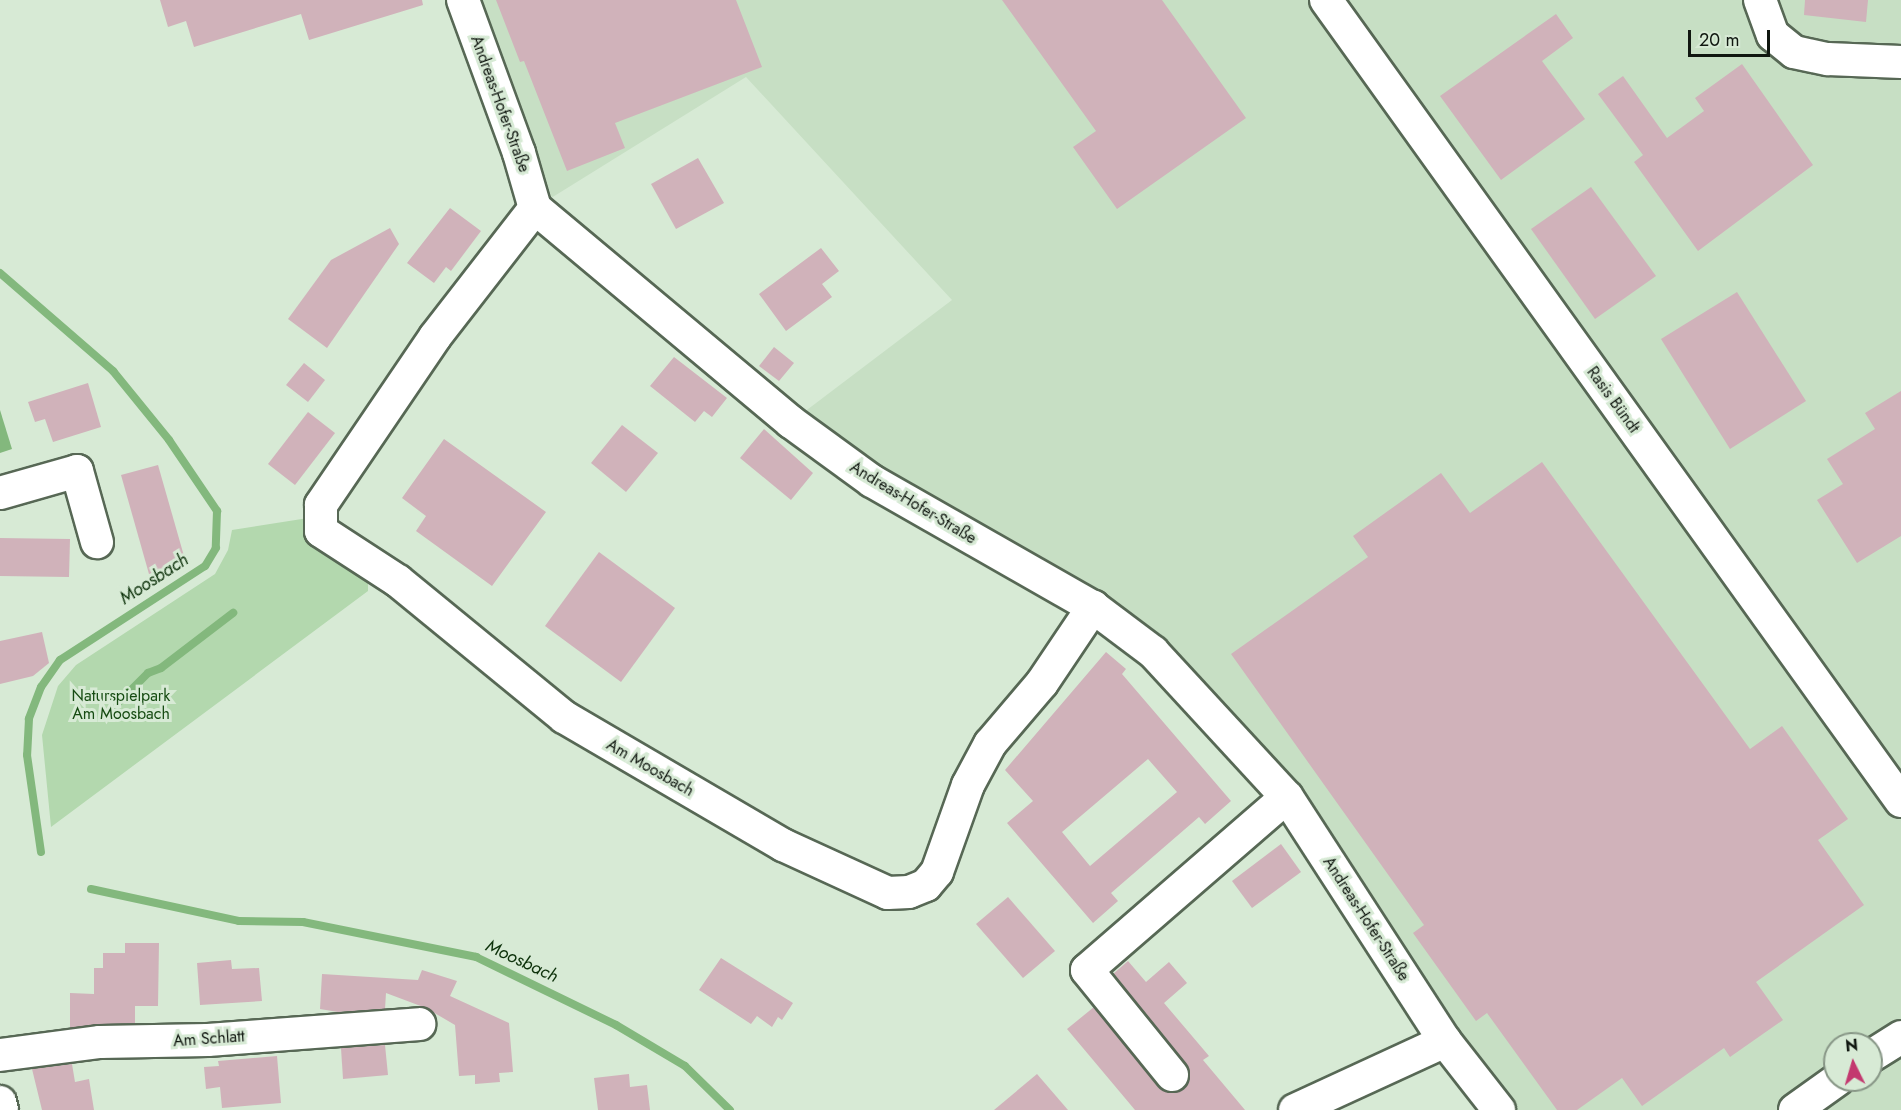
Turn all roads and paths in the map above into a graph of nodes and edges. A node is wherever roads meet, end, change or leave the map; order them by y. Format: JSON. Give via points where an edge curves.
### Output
{"nodes":[{"id":1,"x":463,"y":0,"type":"edge"},
{"id":2,"x":1326,"y":0,"type":"edge"},
{"id":3,"x":1760,"y":0,"type":"edge"},
{"id":4,"x":1901,"y":62,"type":"edge"},
{"id":5,"x":535,"y":208,"type":"junction"},
{"id":6,"x":0,"y":493,"type":"edge"},
{"id":7,"x":97,"y":542,"type":"dead end"},
{"id":8,"x":1093,"y":608,"type":"junction"},
{"id":9,"x":1287,"y":797,"type":"junction"},
{"id":10,"x":1901,"y":801,"type":"edge"},
{"id":11,"x":419,"y":1024,"type":"dead end"},
{"id":12,"x":1901,"y":1036,"type":"edge"},
{"id":13,"x":1445,"y":1041,"type":"junction"},
{"id":14,"x":1883,"y":1048,"type":"edge"},
{"id":15,"x":0,"y":1055,"type":"edge"},
{"id":16,"x":1172,"y":1075,"type":"dead end"},
{"id":17,"x":1823,"y":1090,"type":"edge"},
{"id":18,"x":0,"y":1102,"type":"edge"},
{"id":19,"x":2,"y":1110,"type":"edge"},
{"id":20,"x":1295,"y":1110,"type":"edge"},
{"id":21,"x":1499,"y":1110,"type":"edge"},
{"id":22,"x":1795,"y":1110,"type":"edge"}],
"edges":[{"from":1,"to":5,"type":"street","name":"Andreas-Hofer-Straße"},
{"from":2,"to":10,"type":"street","name":"Rasis Bündt"},
{"from":3,"to":4,"type":"street","via":[[1773,35],[1794,52],[1828,59]]},
{"from":5,"to":8,"type":"street","name":"Andreas-Hofer-Straße","via":[[791,422],[872,481]]},
{"from":5,"to":8,"type":"street","name":"Am Moosbach","via":[[435,337],[321,505],[321,531],[398,581],[564,717],[783,845],[888,893],[909,892],[926,885],[937,872],[968,785],[990,744],[1042,682]]},
{"from":6,"to":7,"type":"street","via":[[76,471]]},
{"from":8,"to":9,"type":"street","name":"Andreas-Hofer-Straße","via":[[1153,652]]},
{"from":9,"to":13,"type":"street","name":"Andreas-Hofer-Straße"},
{"from":9,"to":16,"type":"street","via":[[1087,970]]},
{"from":11,"to":15,"type":"street","name":"Am Schlatt","via":[[208,1040],[79,1044]]},
{"from":12,"to":14,"type":"street"},
{"from":13,"to":20,"type":"street"},
{"from":13,"to":21,"type":"street","name":"Andreas-Hofer-Straße"},
{"from":17,"to":22,"type":"street"},
{"from":18,"to":19,"type":"street"}]}
